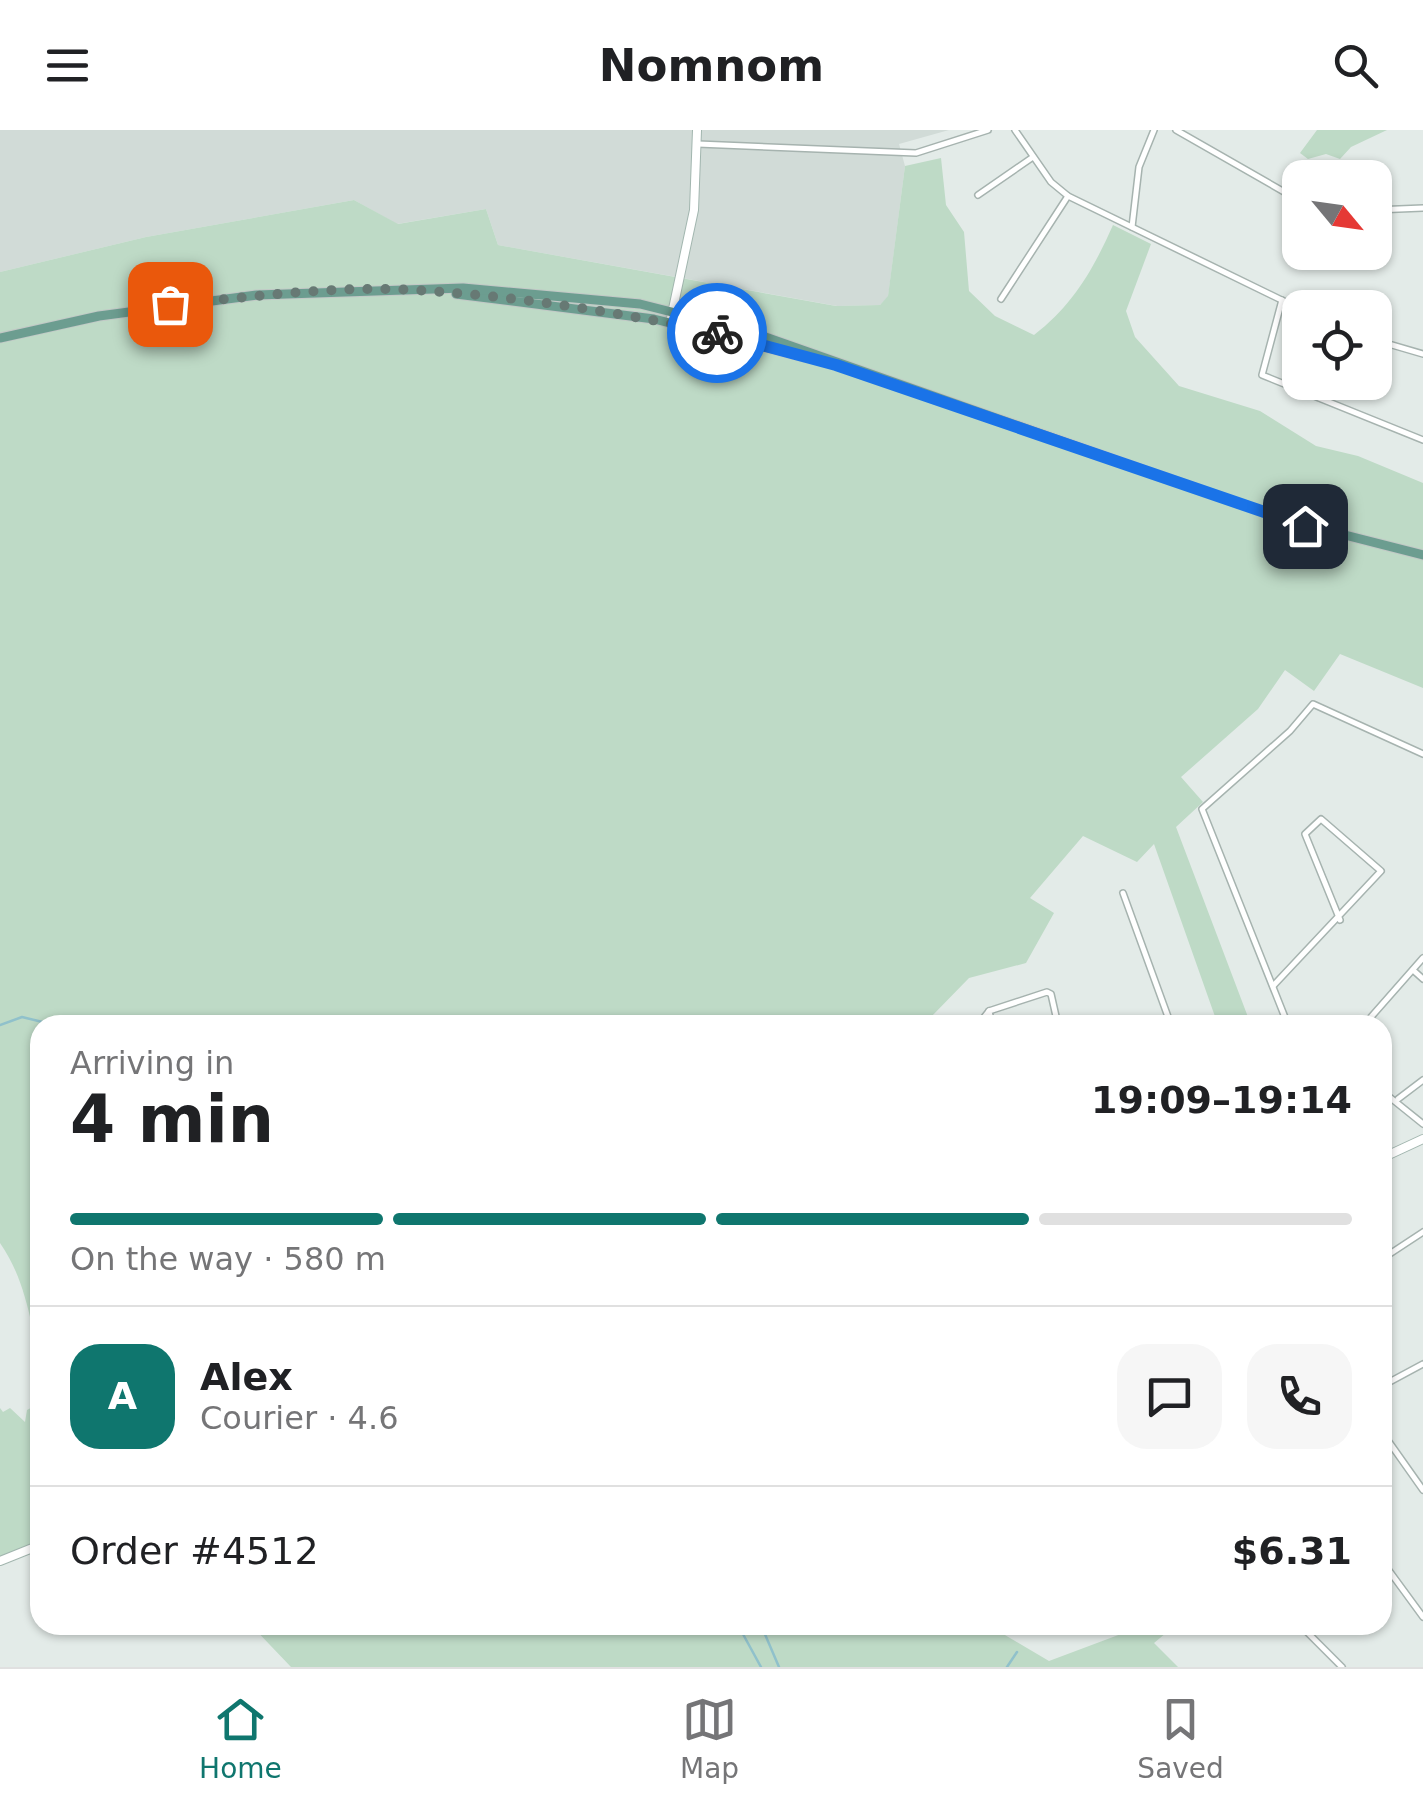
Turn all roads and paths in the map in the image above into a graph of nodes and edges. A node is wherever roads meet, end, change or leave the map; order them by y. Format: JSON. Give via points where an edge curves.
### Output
{"nodes":[{"id":1,"x":697,"y":130,"type":"edge"},
{"id":2,"x":988,"y":130,"type":"edge"},
{"id":3,"x":1015,"y":130,"type":"edge"},
{"id":4,"x":1154,"y":130,"type":"edge"},
{"id":5,"x":1176,"y":130,"type":"edge"},
{"id":6,"x":698,"y":144,"type":"junction"},
{"id":7,"x":1032,"y":157,"type":"junction"},
{"id":8,"x":1282,"y":191,"type":"edge"},
{"id":9,"x":978,"y":195,"type":"dead end"},
{"id":10,"x":1068,"y":196,"type":"junction"},
{"id":11,"x":1423,"y":208,"type":"edge"},
{"id":12,"x":1392,"y":209,"type":"edge"},
{"id":13,"x":1132,"y":227,"type":"junction"},
{"id":14,"x":416,"y":290,"type":"junction"},
{"id":15,"x":1001,"y":299,"type":"dead end"},
{"id":16,"x":1282,"y":300,"type":"joint"},
{"id":17,"x":673,"y":310,"type":"junction"},
{"id":18,"x":670,"y":322,"type":"junction"},
{"id":19,"x":0,"y":338,"type":"edge"},
{"id":20,"x":1392,"y":345,"type":"edge"},
{"id":21,"x":1423,"y":354,"type":"edge"},
{"id":22,"x":836,"y":365,"type":"junction"},
{"id":23,"x":1282,"y":383,"type":"edge"},
{"id":24,"x":1324,"y":400,"type":"edge"},
{"id":25,"x":1423,"y":440,"type":"edge"},
{"id":26,"x":1423,"y":556,"type":"edge"},
{"id":27,"x":1423,"y":754,"type":"edge"},
{"id":28,"x":1123,"y":893,"type":"dead end"},
{"id":29,"x":1340,"y":920,"type":"junction"},
{"id":30,"x":1423,"y":958,"type":"edge"},
{"id":31,"x":1413,"y":970,"type":"junction"},
{"id":32,"x":1423,"y":978,"type":"edge"},
{"id":33,"x":1273,"y":986,"type":"junction"},
{"id":34,"x":989,"y":1011,"type":"junction"},
{"id":35,"x":986,"y":1015,"type":"edge"},
{"id":36,"x":990,"y":1015,"type":"edge"},
{"id":37,"x":1056,"y":1015,"type":"edge"},
{"id":38,"x":1167,"y":1015,"type":"edge"},
{"id":39,"x":1284,"y":1015,"type":"edge"},
{"id":40,"x":1373,"y":1015,"type":"edge"},
{"id":41,"x":1423,"y":1080,"type":"edge"},
{"id":42,"x":1392,"y":1097,"type":"edge"},
{"id":43,"x":1398,"y":1100,"type":"junction"},
{"id":44,"x":1423,"y":1124,"type":"edge"},
{"id":45,"x":1423,"y":1139,"type":"edge"},
{"id":46,"x":1392,"y":1153,"type":"edge"},
{"id":47,"x":1423,"y":1232,"type":"edge"},
{"id":48,"x":1392,"y":1252,"type":"edge"},
{"id":49,"x":1422,"y":1365,"type":"edge"},
{"id":50,"x":1392,"y":1381,"type":"edge"},
{"id":51,"x":1392,"y":1446,"type":"edge"},
{"id":52,"x":1423,"y":1490,"type":"edge"},
{"id":53,"x":30,"y":1549,"type":"edge"},
{"id":54,"x":0,"y":1561,"type":"edge"},
{"id":55,"x":1392,"y":1575,"type":"edge"},
{"id":56,"x":1423,"y":1617,"type":"edge"},
{"id":57,"x":1310,"y":1635,"type":"edge"},
{"id":58,"x":1342,"y":1667,"type":"edge"}],
"edges":[{"from":1,"to":6,"type":"street"},
{"from":2,"to":6,"type":"street","via":[[916,153]]},
{"from":3,"to":7,"type":"street"},
{"from":4,"to":13,"type":"street","via":[[1139,167]]},
{"from":5,"to":8,"type":"street"},
{"from":6,"to":17,"type":"street","via":[[690,237]]},
{"from":7,"to":9,"type":"street"},
{"from":7,"to":10,"type":"street"},
{"from":10,"to":13,"type":"street"},
{"from":10,"to":15,"type":"street"},
{"from":11,"to":12,"type":"street"},
{"from":13,"to":16,"type":"street"},
{"from":14,"to":17,"type":"main road","via":[[573,294]]},
{"from":14,"to":18,"type":"main road"},
{"from":14,"to":19,"type":"main road","via":[[170,304]]},
{"from":16,"to":23,"type":"street","via":[[1262,375]]},
{"from":17,"to":18,"type":"street"},
{"from":17,"to":22,"type":"main road"},
{"from":18,"to":22,"type":"main road"},
{"from":20,"to":21,"type":"street"},
{"from":22,"to":26,"type":"main road","via":[[1286,520]]},
{"from":24,"to":25,"type":"street"},
{"from":27,"to":33,"type":"street","via":[[1313,704],[1202,809]]},
{"from":28,"to":38,"type":"street"},
{"from":29,"to":29,"type":"street","via":[[1382,871],[1321,819],[1305,834]]},
{"from":29,"to":33,"type":"street"},
{"from":30,"to":31,"type":"street"},
{"from":31,"to":32,"type":"street"},
{"from":31,"to":40,"type":"street"},
{"from":33,"to":39,"type":"street"},
{"from":34,"to":35,"type":"street"},
{"from":34,"to":36,"type":"street"},
{"from":34,"to":37,"type":"street","via":[[1047,992]]},
{"from":41,"to":43,"type":"street"},
{"from":42,"to":43,"type":"street"},
{"from":43,"to":44,"type":"street"},
{"from":45,"to":46,"type":"street"},
{"from":47,"to":48,"type":"street"},
{"from":49,"to":50,"type":"street"},
{"from":51,"to":52,"type":"street"},
{"from":53,"to":54,"type":"street"},
{"from":55,"to":56,"type":"street"},
{"from":57,"to":58,"type":"street"}]}
